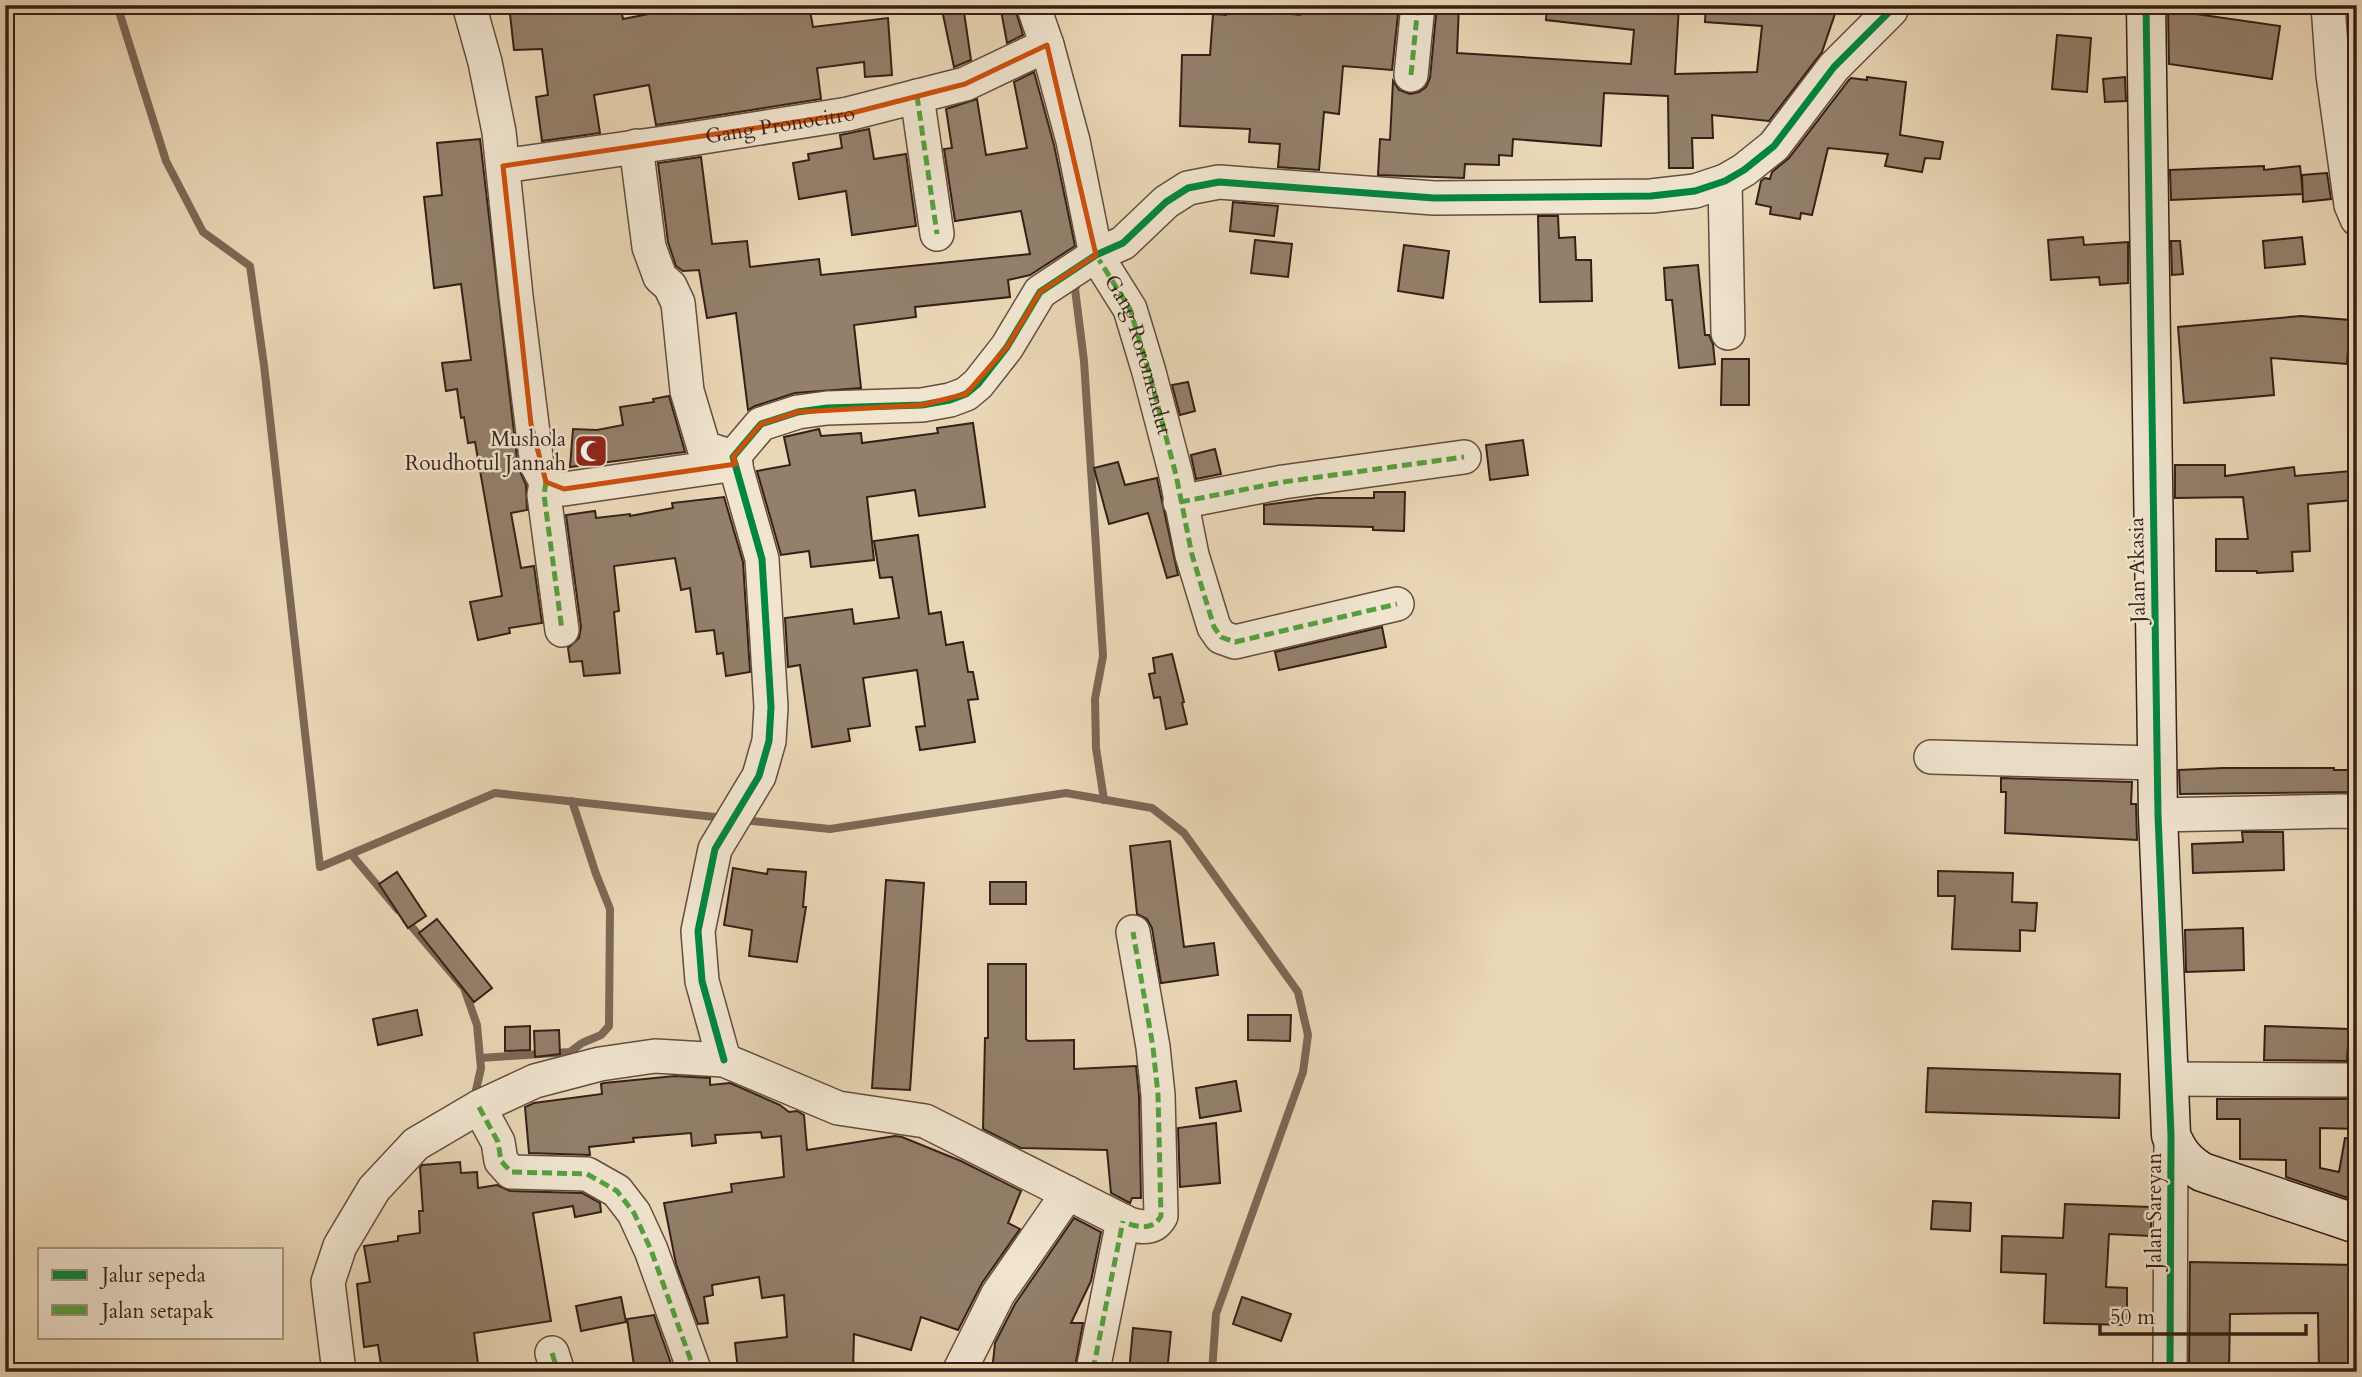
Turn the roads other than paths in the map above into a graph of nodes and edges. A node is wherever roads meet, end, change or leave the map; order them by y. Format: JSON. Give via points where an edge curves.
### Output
{"nodes":[{"id":1,"x":469,"y":5,"type":"edge"},
{"id":2,"x":1033,"y":5,"type":"edge"},
{"id":3,"x":1418,"y":5,"type":"edge"},
{"id":4,"x":2146,"y":5,"type":"edge"},
{"id":5,"x":1885,"y":7,"type":"edge"},
{"id":6,"x":2338,"y":17,"type":"edge"},
{"id":7,"x":1047,"y":45,"type":"junction"},
{"id":8,"x":1411,"y":75,"type":"dead end"},
{"id":9,"x":917,"y":96,"type":"junction"},
{"id":10,"x":636,"y":146,"type":"junction"},
{"id":11,"x":503,"y":166,"type":"junction"},
{"id":12,"x":1724,"y":181,"type":"junction"},
{"id":13,"x":2357,"y":219,"type":"edge"},
{"id":14,"x":937,"y":234,"type":"dead end"},
{"id":15,"x":1096,"y":255,"type":"junction"},
{"id":16,"x":1728,"y":332,"type":"dead end"},
{"id":17,"x":1464,"y":457,"type":"dead end"},
{"id":18,"x":734,"y":461,"type":"junction"},
{"id":19,"x":546,"y":482,"type":"junction"},
{"id":20,"x":1180,"y":502,"type":"junction"},
{"id":21,"x":1397,"y":604,"type":"dead end"},
{"id":22,"x":562,"y":631,"type":"dead end"},
{"id":23,"x":1931,"y":757,"type":"dead end"},
{"id":24,"x":2158,"y":763,"type":"junction"},
{"id":25,"x":2357,"y":812,"type":"edge"},
{"id":26,"x":2158,"y":814,"type":"junction"},
{"id":27,"x":1133,"y":932,"type":"dead end"},
{"id":28,"x":724,"y":1060,"type":"junction"},
{"id":29,"x":2169,"y":1079,"type":"junction"},
{"id":30,"x":2349,"y":1080,"type":"dead end"},
{"id":31,"x":480,"y":1107,"type":"junction"},
{"id":32,"x":2171,"y":1135,"type":"junction"},
{"id":33,"x":1068,"y":1193,"type":"junction"},
{"id":34,"x":1123,"y":1222,"type":"junction"},
{"id":35,"x":2357,"y":1224,"type":"edge"},
{"id":36,"x":1093,"y":1370,"type":"dead end"},
{"id":37,"x":339,"y":1372,"type":"edge"},
{"id":38,"x":695,"y":1372,"type":"edge"},
{"id":39,"x":958,"y":1372,"type":"edge"},
{"id":40,"x":2170,"y":1372,"type":"edge"}],
"edges":[{"from":1,"to":11,"type":"street","via":[[485,62]]},
{"from":2,"to":7,"type":"street","name":"Gang Roromendut"},
{"from":3,"to":8,"type":"street"},
{"from":4,"to":24,"type":"street","name":"Jalan Akasia"},
{"from":5,"to":12,"type":"street","via":[[1774,146]]},
{"from":6,"to":13,"type":"street","via":[[2333,75],[2351,205]]},
{"from":7,"to":9,"type":"street","name":"Gang Pronocitro","via":[[965,84]]},
{"from":7,"to":15,"type":"street","name":"Gang Roromendut","via":[[1073,141]]},
{"from":9,"to":10,"type":"street","name":"Gang Pronocitro","via":[[848,114]]},
{"from":9,"to":14,"type":"street"},
{"from":10,"to":11,"type":"street","name":"Gang Pronocitro"},
{"from":10,"to":18,"type":"street","via":[[649,247],[660,277],[678,303],[687,391],[704,448]]},
{"from":11,"to":19,"type":"street","via":[[531,424],[537,465]]},
{"from":12,"to":15,"type":"street","via":[[1695,191],[1651,196],[1434,198],[1219,183],[1188,188],[1123,243]]},
{"from":12,"to":16,"type":"street"},
{"from":15,"to":18,"type":"street","via":[[1040,292],[1007,347],[966,394],[922,405],[798,412],[761,424]]},
{"from":15,"to":20,"type":"street","name":"Gang Roromendut","via":[[1130,309]]},
{"from":17,"to":20,"type":"street","via":[[1283,482]]},
{"from":18,"to":19,"type":"street","via":[[564,489]]},
{"from":18,"to":28,"type":"street","via":[[762,559],[771,707],[769,741],[759,776],[715,849],[698,931],[702,981]]},
{"from":19,"to":22,"type":"street"},
{"from":20,"to":21,"type":"street","name":"Gang Roromendut","via":[[1192,555],[1221,637],[1235,642]]},
{"from":23,"to":24,"type":"street"},
{"from":24,"to":26,"type":"street","name":"Jalan Akasia"},
{"from":25,"to":26,"type":"street"},
{"from":26,"to":29,"type":"street","name":"Jalan Akasia"},
{"from":27,"to":34,"type":"street","via":[[1157,1083],[1161,1216],[1147,1227]]},
{"from":28,"to":31,"type":"street","via":[[655,1056],[600,1064],[535,1081]]},
{"from":28,"to":33,"type":"street","via":[[838,1108],[925,1121]]},
{"from":29,"to":30,"type":"street"},
{"from":29,"to":32,"type":"street","name":"Jalan Akasia"},
{"from":31,"to":37,"type":"street","via":[[415,1144],[374,1189],[340,1246],[328,1282]]},
{"from":31,"to":38,"type":"street","via":[[498,1142],[501,1161],[512,1172],[587,1174],[617,1191],[634,1213],[650,1250]]},
{"from":32,"to":35,"type":"street","via":[[2187,1163],[2202,1172]]},
{"from":32,"to":40,"type":"street","name":"Jalan Sareyan"},
{"from":33,"to":34,"type":"street"},
{"from":33,"to":39,"type":"street","via":[[998,1294]]},
{"from":34,"to":36,"type":"street"}]}
